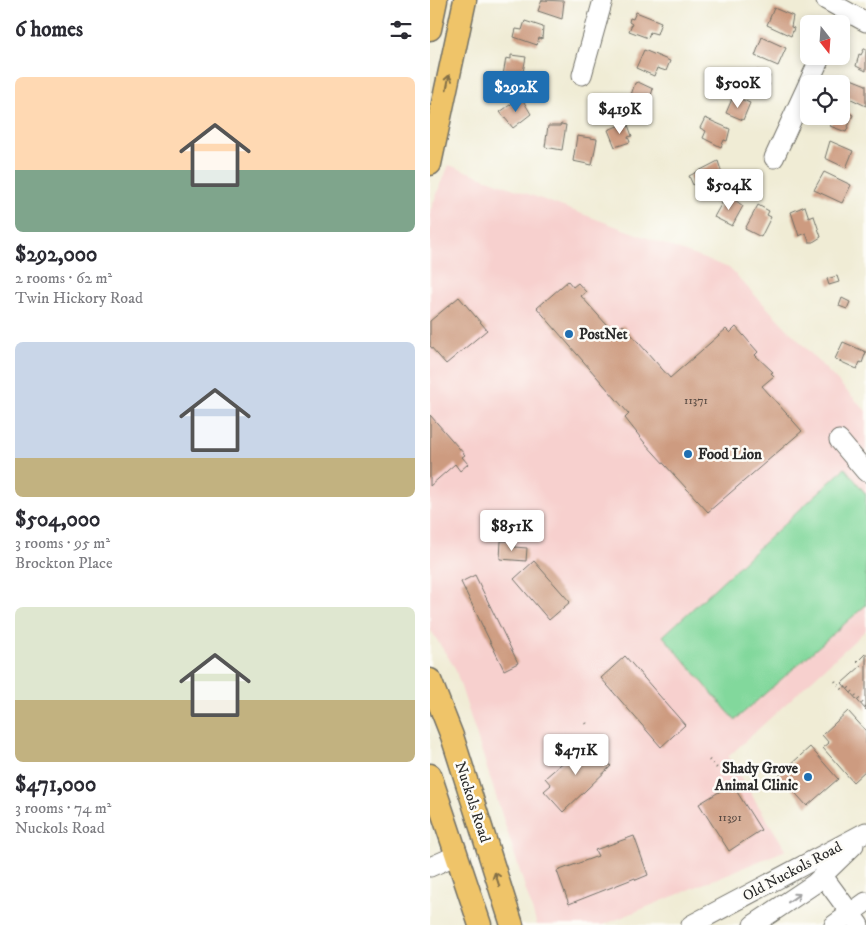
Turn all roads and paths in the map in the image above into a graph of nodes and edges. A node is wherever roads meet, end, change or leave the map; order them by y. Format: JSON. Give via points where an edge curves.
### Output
{"nodes":[{"id":1,"x":436,"y":0,"type":"edge"},
{"id":2,"x":465,"y":0,"type":"edge"},
{"id":3,"x":603,"y":0,"type":"edge"},
{"id":4,"x":826,"y":0,"type":"edge"},
{"id":5,"x":844,"y":11,"type":"edge"},
{"id":6,"x":866,"y":22,"type":"edge"},
{"id":7,"x":430,"y":29,"type":"edge"},
{"id":8,"x":817,"y":65,"type":"edge"},
{"id":9,"x":582,"y":75,"type":"dead end"},
{"id":10,"x":774,"y":158,"type":"dead end"},
{"id":11,"x":430,"y":164,"type":"edge"},
{"id":12,"x":840,"y":440,"type":"dead end"},
{"id":13,"x":866,"y":472,"type":"edge"},
{"id":14,"x":430,"y":680,"type":"edge"},
{"id":15,"x":835,"y":681,"type":"dead end"},
{"id":16,"x":866,"y":708,"type":"edge"},
{"id":17,"x":586,"y":723,"type":"dead end"},
{"id":18,"x":589,"y":727,"type":"dead end"},
{"id":19,"x":709,"y":760,"type":"dead end"},
{"id":20,"x":718,"y":768,"type":"dead end"},
{"id":21,"x":430,"y":776,"type":"edge"},
{"id":22,"x":866,"y":833,"type":"edge"},
{"id":23,"x":457,"y":856,"type":"junction"},
{"id":24,"x":430,"y":867,"type":"edge"},
{"id":25,"x":822,"y":876,"type":"junction"},
{"id":26,"x":866,"y":902,"type":"edge"},
{"id":27,"x":854,"y":919,"type":"edge"},
{"id":28,"x":480,"y":925,"type":"edge"},
{"id":29,"x":512,"y":925,"type":"edge"},
{"id":30,"x":691,"y":925,"type":"edge"},
{"id":31,"x":754,"y":925,"type":"edge"},
{"id":32,"x":834,"y":925,"type":"edge"}],
"edges":[{"from":1,"to":7,"type":"main road"},
{"from":11,"to":2,"type":"main road","one_way":true},
{"from":3,"to":9,"type":"street"},
{"from":4,"to":5,"type":"street"},
{"from":5,"to":6,"type":"street"},
{"from":8,"to":10,"type":"street"},
{"from":12,"to":13,"type":"street"},
{"from":29,"to":14,"type":"main road","name":"Nuckols Road","one_way":true,"via":[[452,736]]},
{"from":15,"to":16,"type":"path","via":[[843,690],[847,686]]},
{"from":17,"to":18,"type":"path"},
{"from":19,"to":20,"type":"path"},
{"from":21,"to":23,"type":"main road"},
{"from":22,"to":25,"type":"street","name":"Old Nuckols Road"},
{"from":22,"to":30,"type":"street","name":"Old Nuckols Road"},
{"from":23,"to":24,"type":"street"},
{"from":23,"to":28,"type":"main road"},
{"from":25,"to":27,"type":"street"},
{"from":31,"to":25,"type":"street","name":"Old Nuckols Road","one_way":true},
{"from":26,"to":27,"type":"street"},
{"from":27,"to":32,"type":"street"}]}
